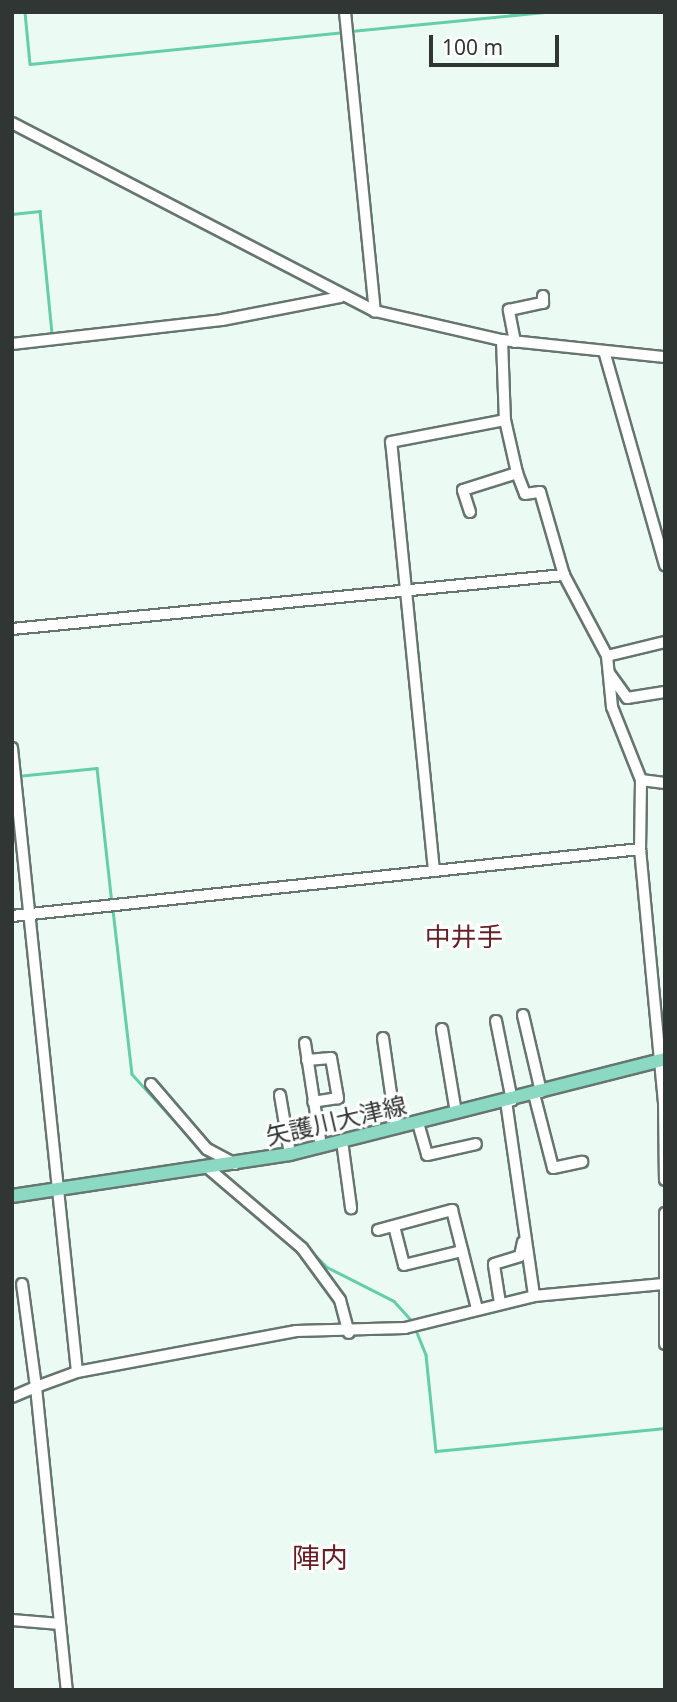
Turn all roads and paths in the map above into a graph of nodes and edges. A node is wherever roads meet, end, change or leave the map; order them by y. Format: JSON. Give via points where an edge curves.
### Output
{"nodes":[{"id":1,"x":345,"y":12,"type":"edge"},
{"id":2,"x":12,"y":123,"type":"edge"},
{"id":3,"x":543,"y":296,"type":"dead end"},
{"id":4,"x":340,"y":297,"type":"junction"},
{"id":5,"x":375,"y":311,"type":"junction"},
{"id":6,"x":502,"y":340,"type":"junction"},
{"id":7,"x":515,"y":342,"type":"junction"},
{"id":8,"x":12,"y":344,"type":"edge"},
{"id":9,"x":604,"y":351,"type":"junction"},
{"id":10,"x":665,"y":357,"type":"edge"},
{"id":11,"x":505,"y":420,"type":"junction"},
{"id":12,"x":517,"y":473,"type":"junction"},
{"id":13,"x":470,"y":512,"type":"dead end"},
{"id":14,"x":665,"y":565,"type":"edge"},
{"id":15,"x":564,"y":575,"type":"junction"},
{"id":16,"x":406,"y":590,"type":"junction"},
{"id":17,"x":12,"y":629,"type":"edge"},
{"id":18,"x":665,"y":642,"type":"edge"},
{"id":19,"x":607,"y":656,"type":"junction"},
{"id":20,"x":608,"y":673,"type":"junction"},
{"id":21,"x":665,"y":692,"type":"edge"},
{"id":22,"x":12,"y":748,"type":"edge"},
{"id":23,"x":641,"y":780,"type":"junction"},
{"id":24,"x":665,"y":783,"type":"edge"},
{"id":25,"x":640,"y":849,"type":"junction"},
{"id":26,"x":435,"y":871,"type":"junction"},
{"id":27,"x":27,"y":914,"type":"junction"},
{"id":28,"x":12,"y":916,"type":"edge"},
{"id":29,"x":523,"y":1015,"type":"dead end"},
{"id":30,"x":496,"y":1021,"type":"dead end"},
{"id":31,"x":442,"y":1030,"type":"dead end"},
{"id":32,"x":383,"y":1038,"type":"dead end"},
{"id":33,"x":304,"y":1043,"type":"dead end"},
{"id":34,"x":307,"y":1060,"type":"junction"},
{"id":35,"x":661,"y":1060,"type":"edge"},
{"id":36,"x":151,"y":1084,"type":"dead end"},
{"id":37,"x":538,"y":1093,"type":"junction"},
{"id":38,"x":279,"y":1094,"type":"dead end"},
{"id":39,"x":509,"y":1100,"type":"junction"},
{"id":40,"x":313,"y":1102,"type":"junction"},
{"id":41,"x":456,"y":1113,"type":"junction"},
{"id":42,"x":418,"y":1123,"type":"junction"},
{"id":43,"x":396,"y":1128,"type":"junction"},
{"id":44,"x":342,"y":1141,"type":"junction"},
{"id":45,"x":475,"y":1144,"type":"dead end"},
{"id":46,"x":321,"y":1146,"type":"junction"},
{"id":47,"x":290,"y":1154,"type":"junction"},
{"id":48,"x":582,"y":1162,"type":"dead end"},
{"id":49,"x":235,"y":1164,"type":"junction"},
{"id":50,"x":208,"y":1168,"type":"junction"},
{"id":51,"x":665,"y":1180,"type":"edge"},
{"id":52,"x":56,"y":1192,"type":"junction"},
{"id":53,"x":12,"y":1196,"type":"edge"},
{"id":54,"x":351,"y":1208,"type":"dead end"},
{"id":55,"x":520,"y":1211,"type":"dead end"},
{"id":56,"x":665,"y":1213,"type":"edge"},
{"id":57,"x":394,"y":1226,"type":"junction"},
{"id":58,"x":378,"y":1230,"type":"dead end"},
{"id":59,"x":462,"y":1251,"type":"junction"},
{"id":60,"x":22,"y":1284,"type":"dead end"},
{"id":61,"x":663,"y":1284,"type":"junction"},
{"id":62,"x":534,"y":1296,"type":"junction"},
{"id":63,"x":500,"y":1303,"type":"junction"},
{"id":64,"x":477,"y":1309,"type":"junction"},
{"id":65,"x":349,"y":1333,"type":"junction"},
{"id":66,"x":664,"y":1338,"type":"edge"},
{"id":67,"x":665,"y":1344,"type":"edge"},
{"id":68,"x":77,"y":1372,"type":"junction"},
{"id":69,"x":36,"y":1387,"type":"junction"},
{"id":70,"x":12,"y":1397,"type":"edge"},
{"id":71,"x":12,"y":1620,"type":"edge"},
{"id":72,"x":61,"y":1624,"type":"junction"},
{"id":73,"x":67,"y":1690,"type":"edge"}],
"edges":[{"from":1,"to":5,"type":"street"},
{"from":2,"to":4,"type":"street"},
{"from":3,"to":7,"type":"street","via":[[543,303],[509,310]]},
{"from":4,"to":5,"type":"street"},
{"from":4,"to":8,"type":"street","via":[[222,320]]},
{"from":5,"to":6,"type":"street"},
{"from":6,"to":7,"type":"street"},
{"from":6,"to":11,"type":"street"},
{"from":7,"to":9,"type":"street"},
{"from":9,"to":10,"type":"street"},
{"from":9,"to":14,"type":"street"},
{"from":11,"to":12,"type":"street"},
{"from":11,"to":16,"type":"street","via":[[391,442]]},
{"from":12,"to":13,"type":"street","via":[[463,489]]},
{"from":12,"to":15,"type":"street","via":[[525,494],[540,492]]},
{"from":15,"to":16,"type":"street"},
{"from":15,"to":19,"type":"street"},
{"from":16,"to":17,"type":"street"},
{"from":16,"to":26,"type":"street"},
{"from":18,"to":19,"type":"street"},
{"from":19,"to":20,"type":"street"},
{"from":20,"to":21,"type":"street","via":[[627,698]]},
{"from":20,"to":23,"type":"street","via":[[612,707]]},
{"from":22,"to":27,"type":"street"},
{"from":23,"to":24,"type":"street"},
{"from":23,"to":25,"type":"street"},
{"from":25,"to":26,"type":"street"},
{"from":25,"to":35,"type":"street"},
{"from":26,"to":27,"type":"street"},
{"from":27,"to":28,"type":"street"},
{"from":27,"to":52,"type":"street"},
{"from":29,"to":37,"type":"street"},
{"from":30,"to":39,"type":"street"},
{"from":31,"to":41,"type":"street"},
{"from":32,"to":43,"type":"street"},
{"from":33,"to":34,"type":"street"},
{"from":34,"to":40,"type":"street"},
{"from":34,"to":40,"type":"street","via":[[331,1058],[338,1098]]},
{"from":35,"to":37,"type":"main road","name":"矢護川大津線"},
{"from":35,"to":51,"type":"street"},
{"from":36,"to":49,"type":"street","via":[[207,1149]]},
{"from":37,"to":39,"type":"main road","name":"矢護川大津線"},
{"from":37,"to":48,"type":"street","via":[[553,1168]]},
{"from":38,"to":47,"type":"street"},
{"from":39,"to":41,"type":"main road","name":"矢護川大津線"},
{"from":39,"to":62,"type":"street"},
{"from":40,"to":46,"type":"street"},
{"from":41,"to":42,"type":"main road","name":"矢護川大津線"},
{"from":42,"to":43,"type":"main road","name":"矢護川大津線"},
{"from":42,"to":45,"type":"street","via":[[426,1155]]},
{"from":43,"to":44,"type":"main road","name":"矢護川大津線"},
{"from":44,"to":46,"type":"main road","name":"矢護川大津線"},
{"from":44,"to":54,"type":"street"},
{"from":46,"to":47,"type":"main road","name":"矢護川大津線"},
{"from":47,"to":49,"type":"main road","name":"矢護川大津線"},
{"from":49,"to":50,"type":"main road","name":"矢護川大津線"},
{"from":50,"to":52,"type":"main road","name":"矢護川大津線"},
{"from":50,"to":65,"type":"street","via":[[302,1248],[340,1300]]},
{"from":52,"to":53,"type":"main road","name":"矢護川大津線"},
{"from":52,"to":68,"type":"street"},
{"from":55,"to":63,"type":"street","via":[[524,1249],[520,1256],[494,1264]]},
{"from":56,"to":61,"type":"street"},
{"from":57,"to":58,"type":"street"},
{"from":57,"to":59,"type":"street","via":[[404,1265]]},
{"from":57,"to":59,"type":"street","via":[[452,1210]]},
{"from":59,"to":64,"type":"street"},
{"from":60,"to":69,"type":"street"},
{"from":61,"to":62,"type":"street"},
{"from":61,"to":66,"type":"street"},
{"from":62,"to":63,"type":"street"},
{"from":63,"to":64,"type":"street"},
{"from":64,"to":65,"type":"street","via":[[404,1328]]},
{"from":65,"to":68,"type":"street","via":[[296,1331]]},
{"from":66,"to":67,"type":"street"},
{"from":68,"to":69,"type":"street"},
{"from":69,"to":70,"type":"street"},
{"from":69,"to":72,"type":"street"},
{"from":71,"to":72,"type":"street"},
{"from":72,"to":73,"type":"street"}]}
